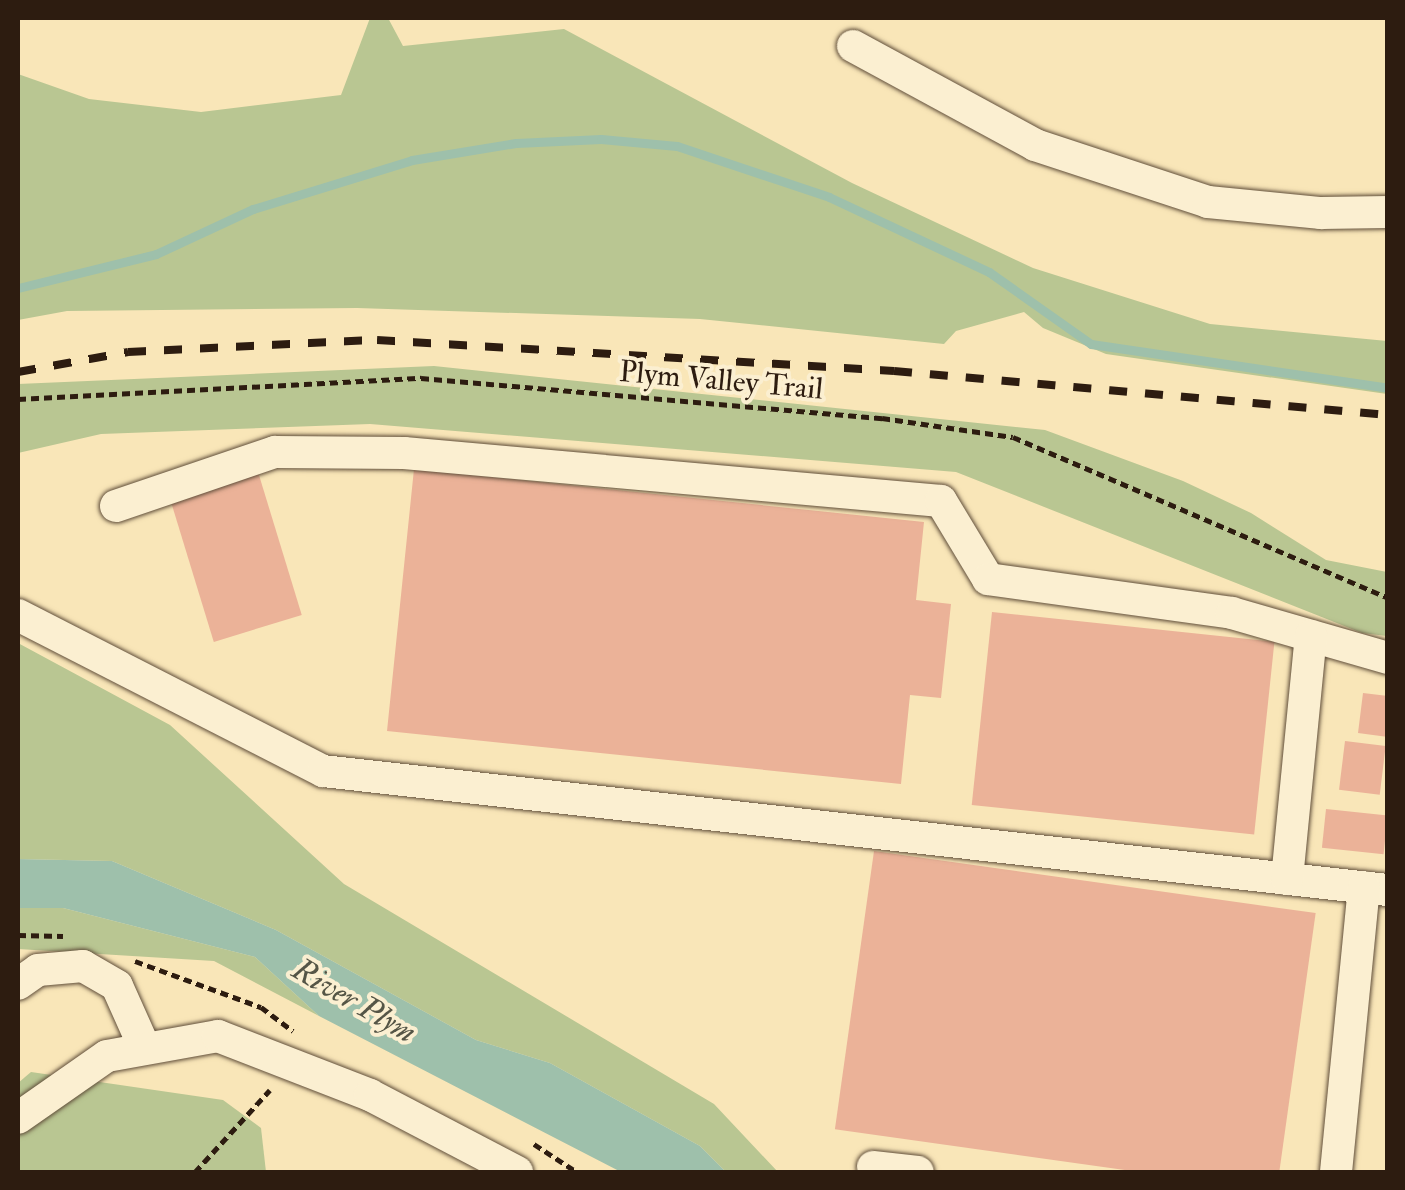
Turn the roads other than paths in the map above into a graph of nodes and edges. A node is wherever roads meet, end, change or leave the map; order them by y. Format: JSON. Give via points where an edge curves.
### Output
{"nodes":[{"id":1,"x":853,"y":46,"type":"dead end"},
{"id":2,"x":1388,"y":212,"type":"edge"},
{"id":3,"x":116,"y":506,"type":"dead end"},
{"id":4,"x":18,"y":615,"type":"edge"},
{"id":5,"x":1312,"y":636,"type":"junction"},
{"id":6,"x":1388,"y":658,"type":"edge"},
{"id":7,"x":1287,"y":879,"type":"junction"},
{"id":8,"x":1376,"y":889,"type":"edge"},
{"id":9,"x":18,"y":984,"type":"edge"},
{"id":10,"x":143,"y":1044,"type":"junction"},
{"id":11,"x":18,"y":1118,"type":"edge"},
{"id":12,"x":873,"y":1167,"type":"dead end"},
{"id":13,"x":517,"y":1172,"type":"edge"},
{"id":14,"x":918,"y":1172,"type":"edge"},
{"id":15,"x":1336,"y":1172,"type":"edge"}],
"edges":[{"from":1,"to":2,"type":"street","via":[[1036,145],[1208,202],[1321,214]]},
{"from":3,"to":5,"type":"street","via":[[275,452],[404,453],[941,501],[988,578],[1232,613]]},
{"from":4,"to":7,"type":"street","via":[[323,771]]},
{"from":5,"to":6,"type":"street"},
{"from":5,"to":7,"type":"street"},
{"from":7,"to":8,"type":"street"},
{"from":8,"to":15,"type":"street"},
{"from":9,"to":10,"type":"street","via":[[38,970],[82,966],[117,986]]},
{"from":10,"to":11,"type":"street","via":[[107,1056]]},
{"from":10,"to":13,"type":"street","via":[[218,1036],[459,1136]]},
{"from":12,"to":14,"type":"street"}]}
